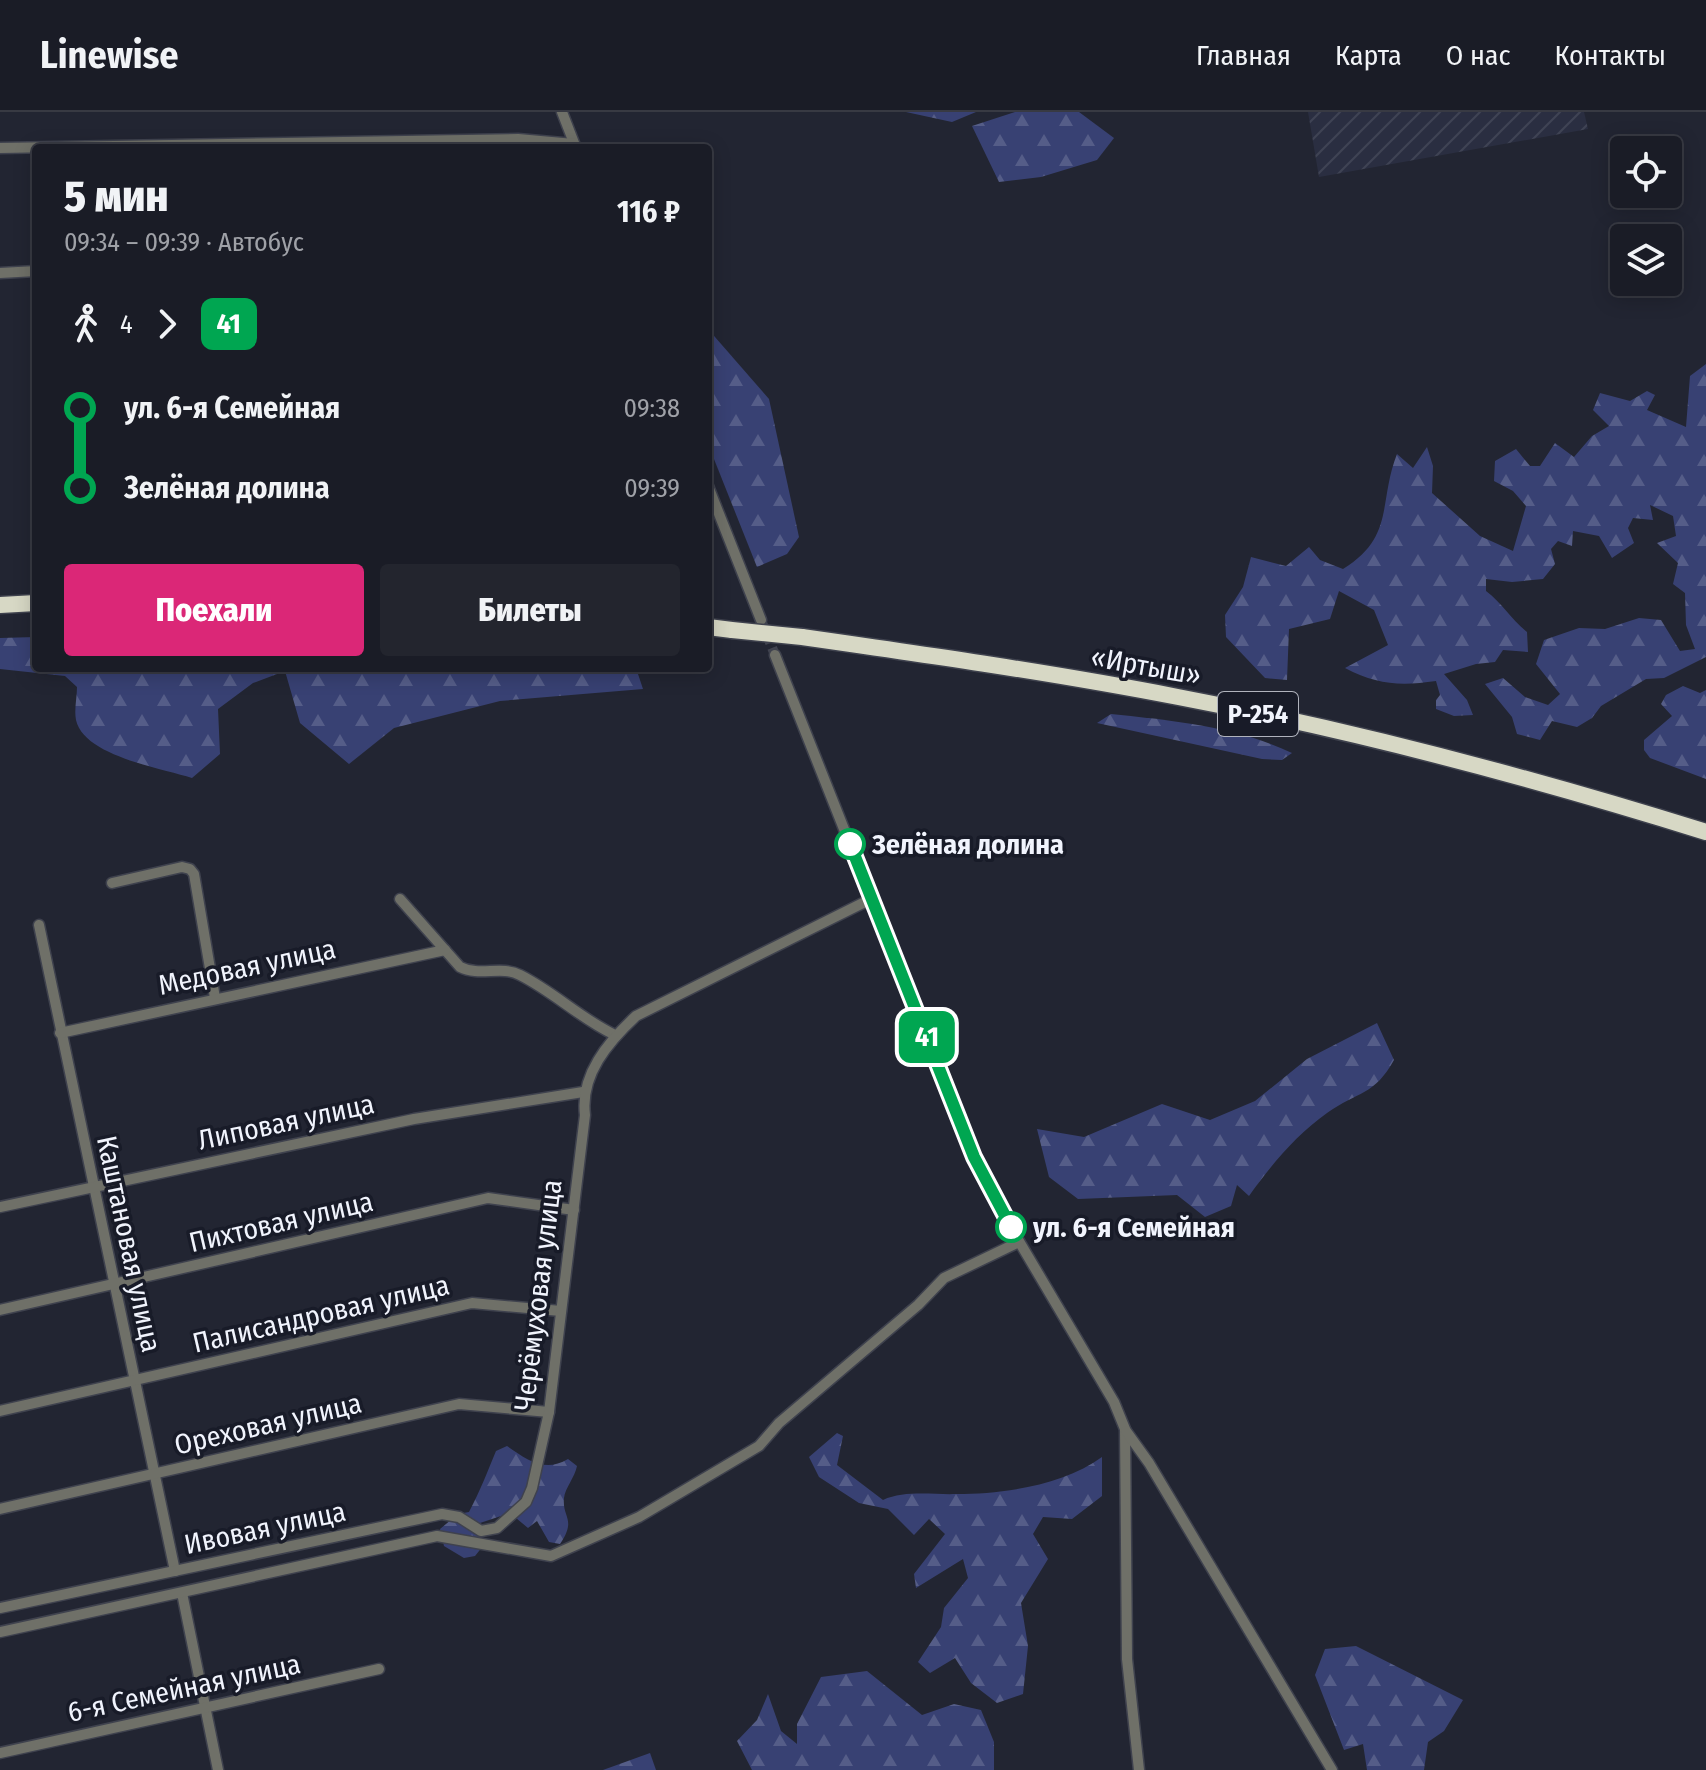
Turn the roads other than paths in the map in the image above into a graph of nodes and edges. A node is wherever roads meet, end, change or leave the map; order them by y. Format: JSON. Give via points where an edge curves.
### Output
{"nodes":[{"id":1,"x":562,"y":112,"type":"edge"},
{"id":2,"x":243,"y":144,"type":"edge"},
{"id":3,"x":559,"y":144,"type":"edge"},
{"id":4,"x":574,"y":144,"type":"edge"},
{"id":5,"x":0,"y":148,"type":"edge"},
{"id":6,"x":32,"y":148,"type":"edge"},
{"id":7,"x":32,"y":271,"type":"edge"},
{"id":8,"x":0,"y":273,"type":"edge"},
{"id":9,"x":712,"y":496,"type":"edge"},
{"id":10,"x":32,"y":603,"type":"edge"},
{"id":11,"x":0,"y":605,"type":"edge"},
{"id":12,"x":761,"y":620,"type":"tunnel mouth"},
{"id":13,"x":712,"y":628,"type":"edge"},
{"id":14,"x":775,"y":655,"type":"tunnel mouth"},
{"id":15,"x":1706,"y":832,"type":"edge"},
{"id":16,"x":112,"y":883,"type":"dead end"},
{"id":17,"x":873,"y":898,"type":"junction"},
{"id":18,"x":400,"y":899,"type":"dead end"},
{"id":19,"x":39,"y":925,"type":"dead end"},
{"id":20,"x":445,"y":950,"type":"junction"},
{"id":21,"x":215,"y":998,"type":"junction"},
{"id":22,"x":60,"y":1033,"type":"junction"},
{"id":23,"x":615,"y":1035,"type":"junction"},
{"id":24,"x":583,"y":1092,"type":"junction"},
{"id":25,"x":94,"y":1188,"type":"junction"},
{"id":26,"x":0,"y":1207,"type":"edge"},
{"id":27,"x":574,"y":1210,"type":"junction"},
{"id":28,"x":1019,"y":1242,"type":"junction"},
{"id":29,"x":115,"y":1286,"type":"junction"},
{"id":30,"x":0,"y":1310,"type":"edge"},
{"id":31,"x":561,"y":1311,"type":"junction"},
{"id":32,"x":134,"y":1382,"type":"junction"},
{"id":33,"x":0,"y":1411,"type":"edge"},
{"id":34,"x":549,"y":1412,"type":"junction"},
{"id":35,"x":1125,"y":1429,"type":"junction"},
{"id":36,"x":153,"y":1476,"type":"junction"},
{"id":37,"x":526,"y":1502,"type":"joint"},
{"id":38,"x":0,"y":1509,"type":"edge"},
{"id":39,"x":175,"y":1571,"type":"junction"},
{"id":40,"x":182,"y":1593,"type":"junction"},
{"id":41,"x":0,"y":1608,"type":"edge"},
{"id":42,"x":0,"y":1632,"type":"edge"},
{"id":43,"x":379,"y":1669,"type":"dead end"},
{"id":44,"x":207,"y":1708,"type":"junction"},
{"id":45,"x":0,"y":1753,"type":"edge"},
{"id":46,"x":218,"y":1770,"type":"edge"},
{"id":47,"x":1139,"y":1770,"type":"edge"},
{"id":48,"x":1332,"y":1770,"type":"edge"}],
"edges":[{"from":1,"to":4,"type":"street"},
{"from":2,"to":3,"type":"street","via":[[518,139]]},
{"from":5,"to":6,"type":"street"},
{"from":7,"to":8,"type":"street"},
{"from":9,"to":12,"type":"street"},
{"from":10,"to":11,"type":"highway"},
{"from":13,"to":15,"type":"highway","name":"«Иртыш»","number":"Р-254","bridge":true,"via":[[1179,697],[1367,738]]},
{"from":14,"to":17,"type":"street"},
{"from":16,"to":21,"type":"street","via":[[190,869]]},
{"from":17,"to":23,"type":"street","via":[[636,1016]]},
{"from":17,"to":28,"type":"street","via":[[974,1157]]},
{"from":18,"to":20,"type":"street"},
{"from":19,"to":22,"type":"street","name":"Каштановая улица"},
{"from":20,"to":21,"type":"street","name":"Медовая улица"},
{"from":20,"to":23,"type":"street","via":[[472,973],[518,973]]},
{"from":21,"to":22,"type":"street","name":"Медовая улица"},
{"from":22,"to":25,"type":"street","name":"Каштановая улица"},
{"from":23,"to":24,"type":"street"},
{"from":24,"to":25,"type":"street","name":"Липовая улица","via":[[414,1119]]},
{"from":24,"to":27,"type":"street","name":"Черёмуховая улица"},
{"from":25,"to":26,"type":"street","name":"Липовая улица"},
{"from":25,"to":29,"type":"street","name":"Каштановая улица"},
{"from":27,"to":29,"type":"street","name":"Пихтовая улица","via":[[488,1198]]},
{"from":27,"to":31,"type":"street","name":"Черёмуховая улица"},
{"from":28,"to":35,"type":"street"},
{"from":28,"to":40,"type":"street","name":"Ивовая улица","via":[[944,1278],[759,1446],[639,1517],[551,1556],[437,1536]]},
{"from":29,"to":30,"type":"street","name":"Пихтовая улица"},
{"from":29,"to":32,"type":"street","name":"Каштановая улица"},
{"from":31,"to":32,"type":"street","name":"Палисандровая улица","via":[[472,1303]]},
{"from":31,"to":34,"type":"street","name":"Черёмуховая улица"},
{"from":32,"to":33,"type":"street","name":"Палисандровая улица"},
{"from":32,"to":36,"type":"street","name":"Каштановая улица"},
{"from":34,"to":36,"type":"street","name":"Ореховая улица","via":[[459,1404]]},
{"from":34,"to":37,"type":"street","name":"Черёмуховая улица"},
{"from":35,"to":47,"type":"street","via":[[1127,1659]]},
{"from":35,"to":48,"type":"street"},
{"from":36,"to":38,"type":"street","name":"Ореховая улица"},
{"from":36,"to":39,"type":"street","name":"Каштановая улица"},
{"from":37,"to":39,"type":"street","name":"Ивовая улица","via":[[490,1531],[442,1514]]},
{"from":39,"to":41,"type":"street","name":"Ивовая улица"},
{"from":40,"to":42,"type":"street","name":"Ивовая улица"},
{"from":40,"to":44,"type":"street"},
{"from":43,"to":44,"type":"street","name":"6-я Семейная улица"},
{"from":44,"to":45,"type":"street","name":"6-я Семейная улица"},
{"from":44,"to":46,"type":"street"}]}
